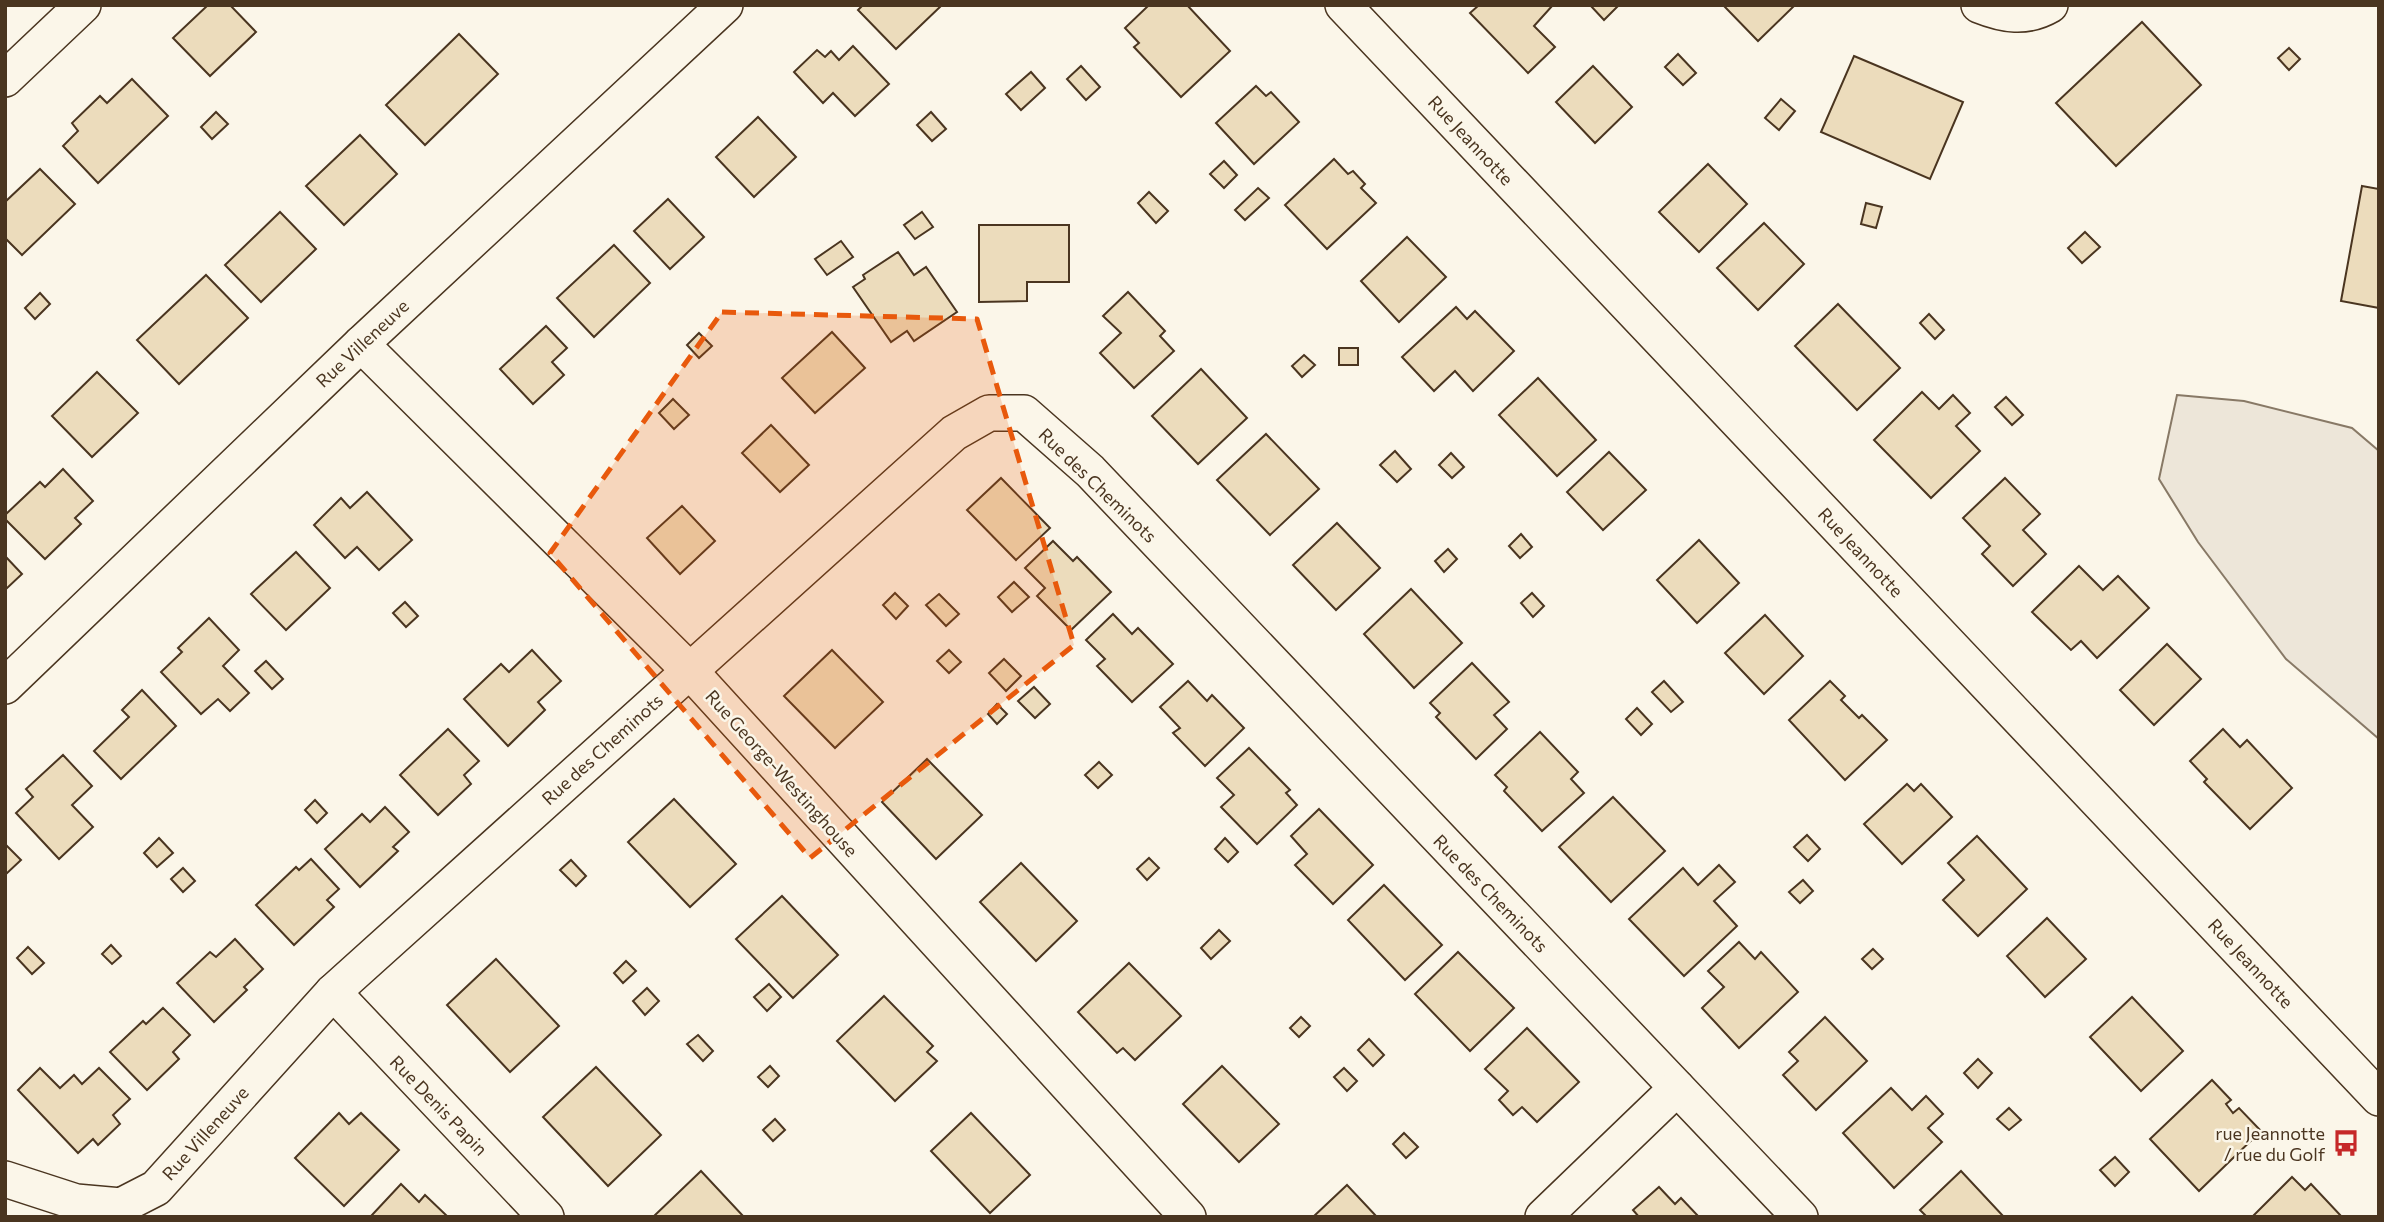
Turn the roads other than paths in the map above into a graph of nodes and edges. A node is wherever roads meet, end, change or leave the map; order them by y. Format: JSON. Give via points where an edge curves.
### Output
{"nodes":[{"id":1,"x":83,"y":5,"type":"edge"},
{"id":2,"x":1343,"y":5,"type":"edge"},
{"id":3,"x":1979,"y":5,"type":"edge"},
{"id":4,"x":2050,"y":5,"type":"edge"},
{"id":5,"x":708,"y":10,"type":"edge"},
{"id":6,"x":5,"y":79,"type":"edge"},
{"id":7,"x":361,"y":344,"type":"junction"},
{"id":8,"x":689,"y":670,"type":"junction"},
{"id":9,"x":5,"y":687,"type":"edge"},
{"id":10,"x":333,"y":992,"type":"junction"},
{"id":11,"x":1677,"y":1088,"type":"junction"},
{"id":12,"x":2379,"y":1098,"type":"edge"},
{"id":13,"x":5,"y":1180,"type":"edge"},
{"id":14,"x":546,"y":1217,"type":"edge"},
{"id":15,"x":1188,"y":1217,"type":"edge"},
{"id":16,"x":1543,"y":1217,"type":"edge"},
{"id":17,"x":1800,"y":1217,"type":"edge"}],
"edges":[{"from":1,"to":6,"type":"street"},
{"from":2,"to":12,"type":"street","name":"Rue Jeannotte"},
{"from":3,"to":4,"type":"street","via":[[2002,14],[2023,15]]},
{"from":5,"to":7,"type":"street","name":"Rue Villeneuve"},
{"from":7,"to":8,"type":"street","name":"Rue George-Westinghouse"},
{"from":7,"to":9,"type":"street","name":"Rue Villeneuve"},
{"from":8,"to":10,"type":"street","name":"Rue des Cheminots"},
{"from":8,"to":11,"type":"street","name":"Rue des Cheminots","via":[[954,433],[989,413],[1024,413],[1090,471]]},
{"from":8,"to":15,"type":"street","name":"Rue George-Westinghouse"},
{"from":10,"to":13,"type":"street","name":"Rue Villeneuve","via":[[156,1188],[121,1206],[76,1202]]},
{"from":10,"to":14,"type":"street","name":"Rue Denis Papin"},
{"from":11,"to":16,"type":"street"},
{"from":11,"to":17,"type":"street","name":"Rue des Cheminots"}]}
